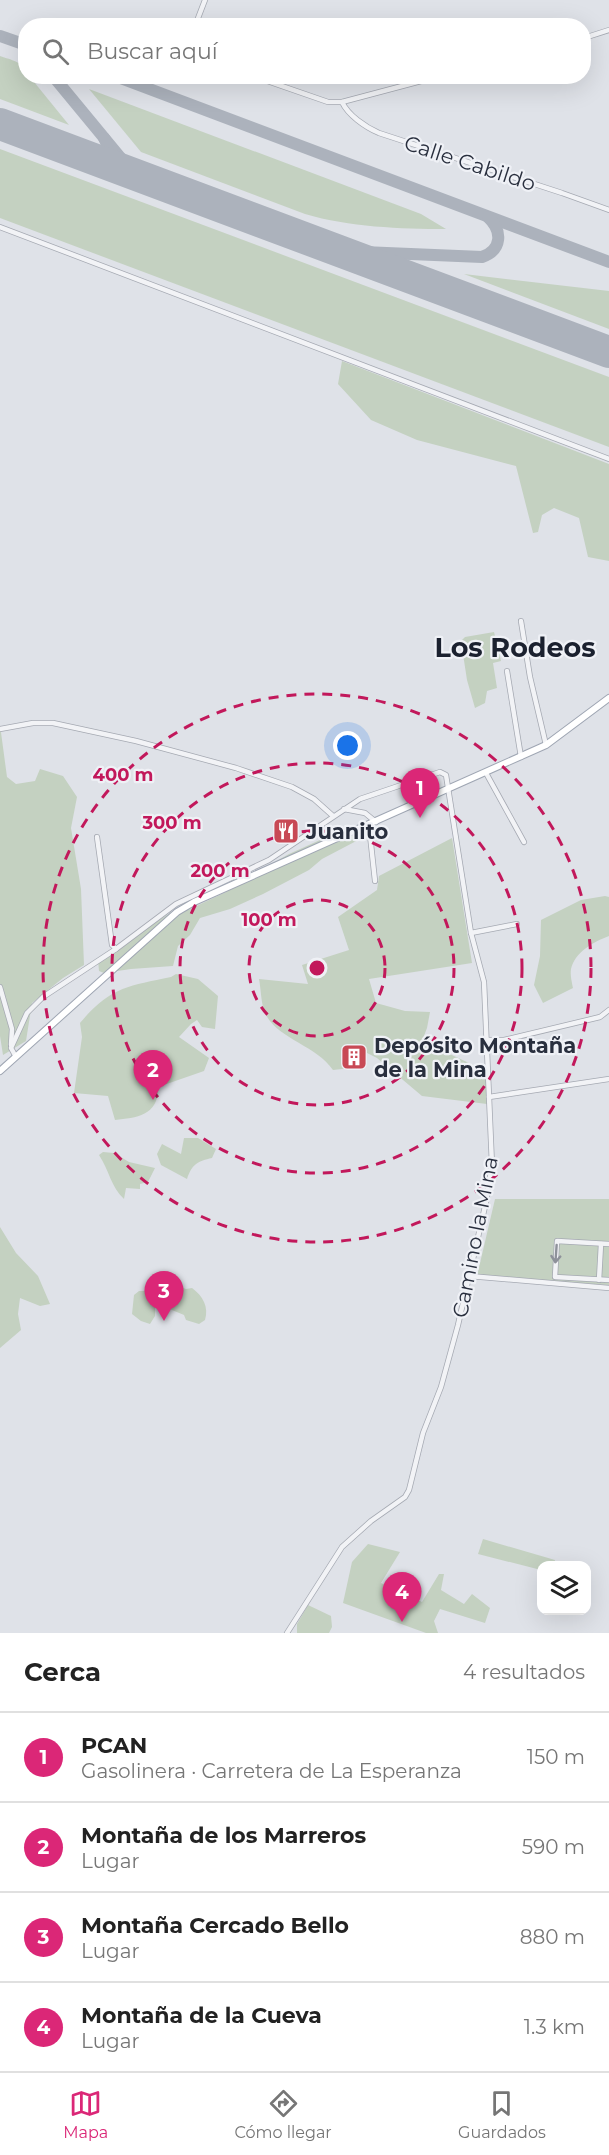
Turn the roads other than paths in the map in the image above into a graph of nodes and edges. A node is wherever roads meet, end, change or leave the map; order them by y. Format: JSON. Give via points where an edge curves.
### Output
{"nodes":[{"id":1,"x":204,"y":0,"type":"edge"},
{"id":2,"x":198,"y":18,"type":"edge"},
{"id":3,"x":609,"y":30,"type":"edge"},
{"id":4,"x":591,"y":36,"type":"edge"},
{"id":5,"x":276,"y":84,"type":"edge"},
{"id":6,"x":410,"y":84,"type":"edge"},
{"id":7,"x":342,"y":102,"type":"junction"},
{"id":8,"x":609,"y":210,"type":"edge"},
{"id":9,"x":0,"y":227,"type":"edge"},
{"id":10,"x":609,"y":459,"type":"edge"},
{"id":11,"x":521,"y":621,"type":"dead end"},
{"id":12,"x":507,"y":671,"type":"dead end"},
{"id":13,"x":609,"y":698,"type":"edge"},
{"id":14,"x":0,"y":729,"type":"edge"},
{"id":15,"x":546,"y":745,"type":"junction"},
{"id":16,"x":521,"y":757,"type":"junction"},
{"id":17,"x":486,"y":773,"type":"junction"},
{"id":18,"x":448,"y":789,"type":"junction"},
{"id":19,"x":345,"y":809,"type":"junction"},
{"id":20,"x":333,"y":816,"type":"junction"},
{"id":21,"x":376,"y":822,"type":"junction"},
{"id":22,"x":369,"y":826,"type":"junction"},
{"id":23,"x":97,"y":837,"type":"dead end"},
{"id":24,"x":524,"y":842,"type":"dead end"},
{"id":25,"x":375,"y":881,"type":"dead end"},
{"id":26,"x":517,"y":924,"type":"dead end"},
{"id":27,"x":471,"y":933,"type":"junction"},
{"id":28,"x":116,"y":949,"type":"junction"},
{"id":29,"x":0,"y":987,"type":"edge"},
{"id":30,"x":609,"y":1010,"type":"edge"},
{"id":31,"x":487,"y":1040,"type":"junction"},
{"id":32,"x":10,"y":1048,"type":"junction"},
{"id":33,"x":16,"y":1057,"type":"junction"},
{"id":34,"x":0,"y":1071,"type":"edge"},
{"id":35,"x":609,"y":1079,"type":"edge"},
{"id":36,"x":489,"y":1097,"type":"junction"},
{"id":37,"x":602,"y":1244,"type":"junction"},
{"id":38,"x":609,"y":1244,"type":"edge"},
{"id":39,"x":469,"y":1276,"type":"junction"},
{"id":40,"x":599,"y":1280,"type":"junction"},
{"id":41,"x":609,"y":1280,"type":"edge"},
{"id":42,"x":609,"y":1288,"type":"edge"},
{"id":43,"x":287,"y":1633,"type":"edge"}],
"edges":[{"from":1,"to":2,"type":"street"},
{"from":3,"to":4,"type":"street"},
{"from":5,"to":7,"type":"street","via":[[328,102]]},
{"from":6,"to":7,"type":"street"},
{"from":7,"to":8,"type":"street","name":"Calle Cabildo","via":[[350,113],[379,134]]},
{"from":9,"to":10,"type":"street"},
{"from":11,"to":15,"type":"street"},
{"from":12,"to":16,"type":"street"},
{"from":13,"to":15,"type":"main road"},
{"from":14,"to":20,"type":"street","via":[[53,723],[187,753],[292,787]]},
{"from":15,"to":16,"type":"main road"},
{"from":16,"to":17,"type":"main road"},
{"from":17,"to":18,"type":"main road"},
{"from":17,"to":24,"type":"street"},
{"from":18,"to":19,"type":"street","via":[[446,775],[440,772],[373,793]]},
{"from":18,"to":21,"type":"main road"},
{"from":18,"to":27,"type":"street","name":"Camino la Mina"},
{"from":19,"to":20,"type":"street"},
{"from":19,"to":21,"type":"street","via":[[365,813]]},
{"from":20,"to":28,"type":"street","via":[[269,860],[176,904]]},
{"from":21,"to":22,"type":"main road"},
{"from":22,"to":25,"type":"street"},
{"from":22,"to":33,"type":"main road","via":[[177,912]]},
{"from":23,"to":28,"type":"street","via":[[112,945]]},
{"from":26,"to":27,"type":"street"},
{"from":27,"to":31,"type":"street","name":"Camino la Mina","via":[[484,982]]},
{"from":28,"to":32,"type":"street","via":[[35,1005]]},
{"from":29,"to":32,"type":"street","via":[[12,1029]]},
{"from":30,"to":31,"type":"street","via":[[600,1017],[504,1040]]},
{"from":31,"to":36,"type":"street","name":"Camino la Mina"},
{"from":32,"to":33,"type":"street"},
{"from":33,"to":34,"type":"main road"},
{"from":35,"to":36,"type":"street"},
{"from":36,"to":39,"type":"street","name":"Camino la Mina","via":[[492,1165]]},
{"from":37,"to":38,"type":"street"},
{"from":37,"to":40,"type":"street"},
{"from":37,"to":40,"type":"street","one_way":true,"via":[[557,1241],[555,1277]]},
{"from":39,"to":42,"type":"street"},
{"from":39,"to":43,"type":"street","name":"Camino la Mina","via":[[441,1387],[405,1497],[342,1547]]},
{"from":40,"to":41,"type":"street"}]}
